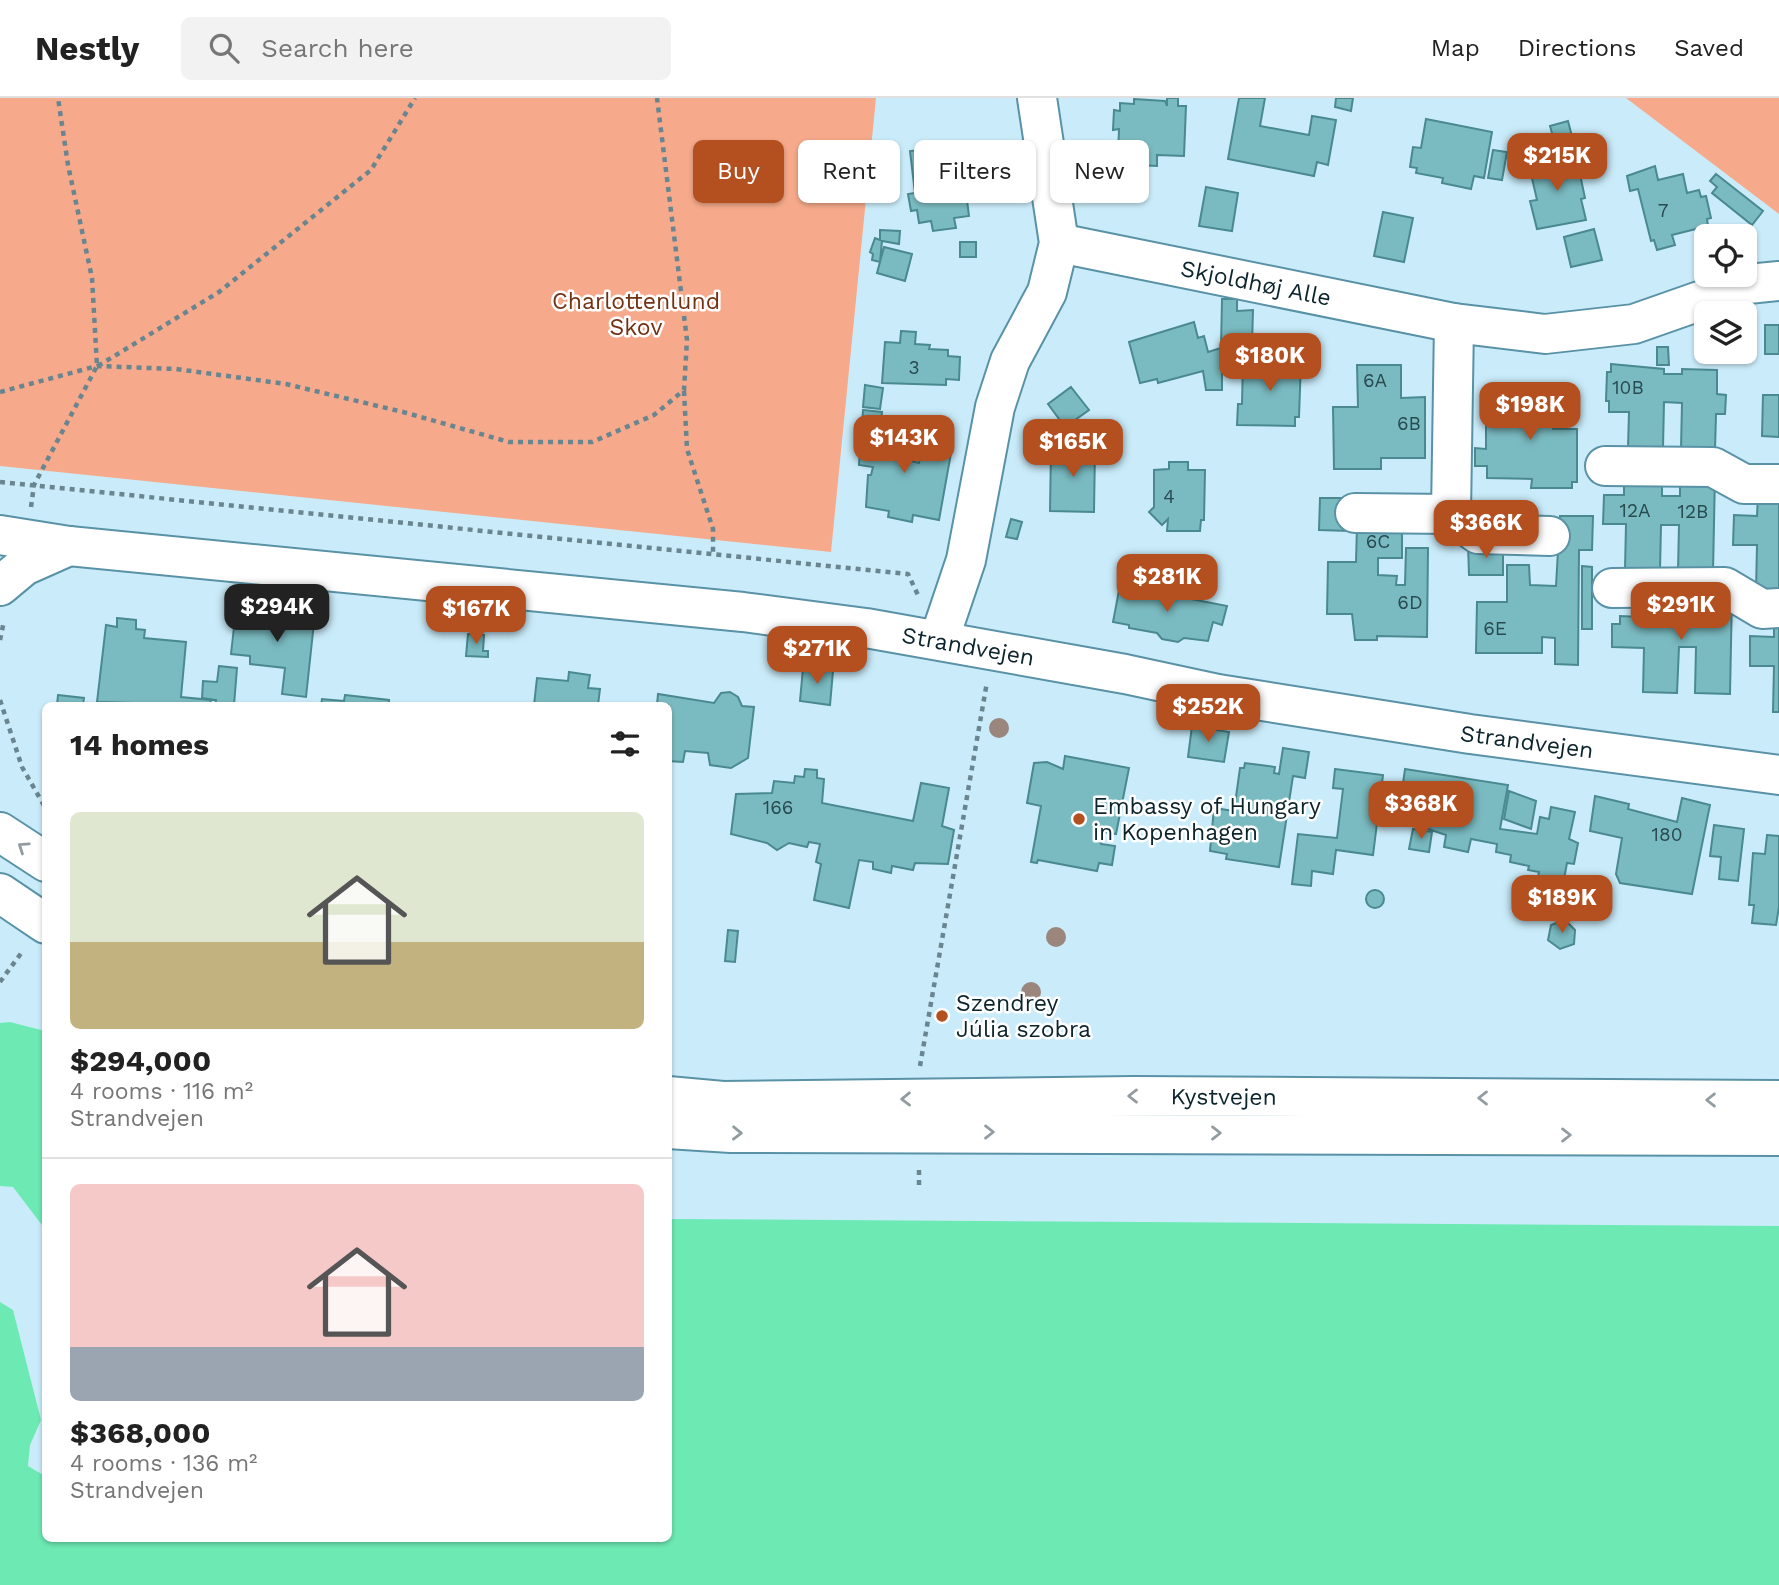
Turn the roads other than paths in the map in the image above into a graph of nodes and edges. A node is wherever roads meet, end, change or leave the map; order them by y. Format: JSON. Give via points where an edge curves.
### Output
{"nodes":[{"id":1,"x":1037,"y":98,"type":"edge"},
{"id":2,"x":1059,"y":243,"type":"junction"},
{"id":3,"x":1779,"y":281,"type":"edge"},
{"id":4,"x":1454,"y":323,"type":"junction"},
{"id":5,"x":1605,"y":466,"type":"dead end"},
{"id":6,"x":1779,"y":484,"type":"edge"},
{"id":7,"x":1355,"y":513,"type":"dead end"},
{"id":8,"x":1451,"y":514,"type":"junction"},
{"id":9,"x":0,"y":535,"type":"edge"},
{"id":10,"x":1550,"y":536,"type":"dead end"},
{"id":11,"x":69,"y":546,"type":"junction"},
{"id":12,"x":0,"y":586,"type":"edge"},
{"id":13,"x":1612,"y":588,"type":"dead end"},
{"id":14,"x":1779,"y":608,"type":"edge"},
{"id":15,"x":939,"y":640,"type":"junction"},
{"id":16,"x":1779,"y":775,"type":"edge"},
{"id":17,"x":0,"y":832,"type":"edge"},
{"id":18,"x":42,"y":860,"type":"edge"},
{"id":19,"x":0,"y":893,"type":"edge"},
{"id":20,"x":34,"y":938,"type":"edge"},
{"id":21,"x":672,"y":1097,"type":"edge"},
{"id":22,"x":1779,"y":1100,"type":"edge"},
{"id":23,"x":919,"y":1116,"type":"junction"},
{"id":24,"x":672,"y":1129,"type":"edge"},
{"id":25,"x":1779,"y":1136,"type":"edge"}],
"edges":[{"from":1,"to":2,"type":"street"},
{"from":2,"to":4,"type":"street","name":"Skjoldhøj Alle"},
{"from":2,"to":15,"type":"street","via":[[1047,292],[1010,361],[995,407],[966,560]]},
{"from":3,"to":4,"type":"street","name":"Skjoldhøj Alle","via":[[1748,284],[1634,324],[1545,334]]},
{"from":4,"to":8,"type":"street"},
{"from":5,"to":6,"type":"street","via":[[1713,467],[1744,484]]},
{"from":7,"to":8,"type":"street"},
{"from":8,"to":10,"type":"street","via":[[1478,534]]},
{"from":9,"to":11,"type":"street","name":"Strandvejen"},
{"from":11,"to":12,"type":"street","name":"Strandvejen","via":[[24,566]]},
{"from":11,"to":15,"type":"street","name":"Strandvejen","via":[[730,611]]},
{"from":13,"to":14,"type":"street","via":[[1725,587],[1762,608]]},
{"from":15,"to":16,"type":"street","name":"Strandvejen","via":[[1218,694],[1470,734]]},
{"from":18,"to":17,"type":"street","one_way":true},
{"from":19,"to":20,"type":"street"},
{"from":23,"to":21,"type":"street","name":"Kystvejen","one_way":true},
{"from":22,"to":23,"type":"street","name":"Kystvejen","one_way":true,"via":[[1147,1096]]},
{"from":24,"to":23,"type":"street","name":"Kystvejen","one_way":true,"via":[[731,1133]]},
{"from":23,"to":25,"type":"street","name":"Kystvejen","one_way":true}]}
